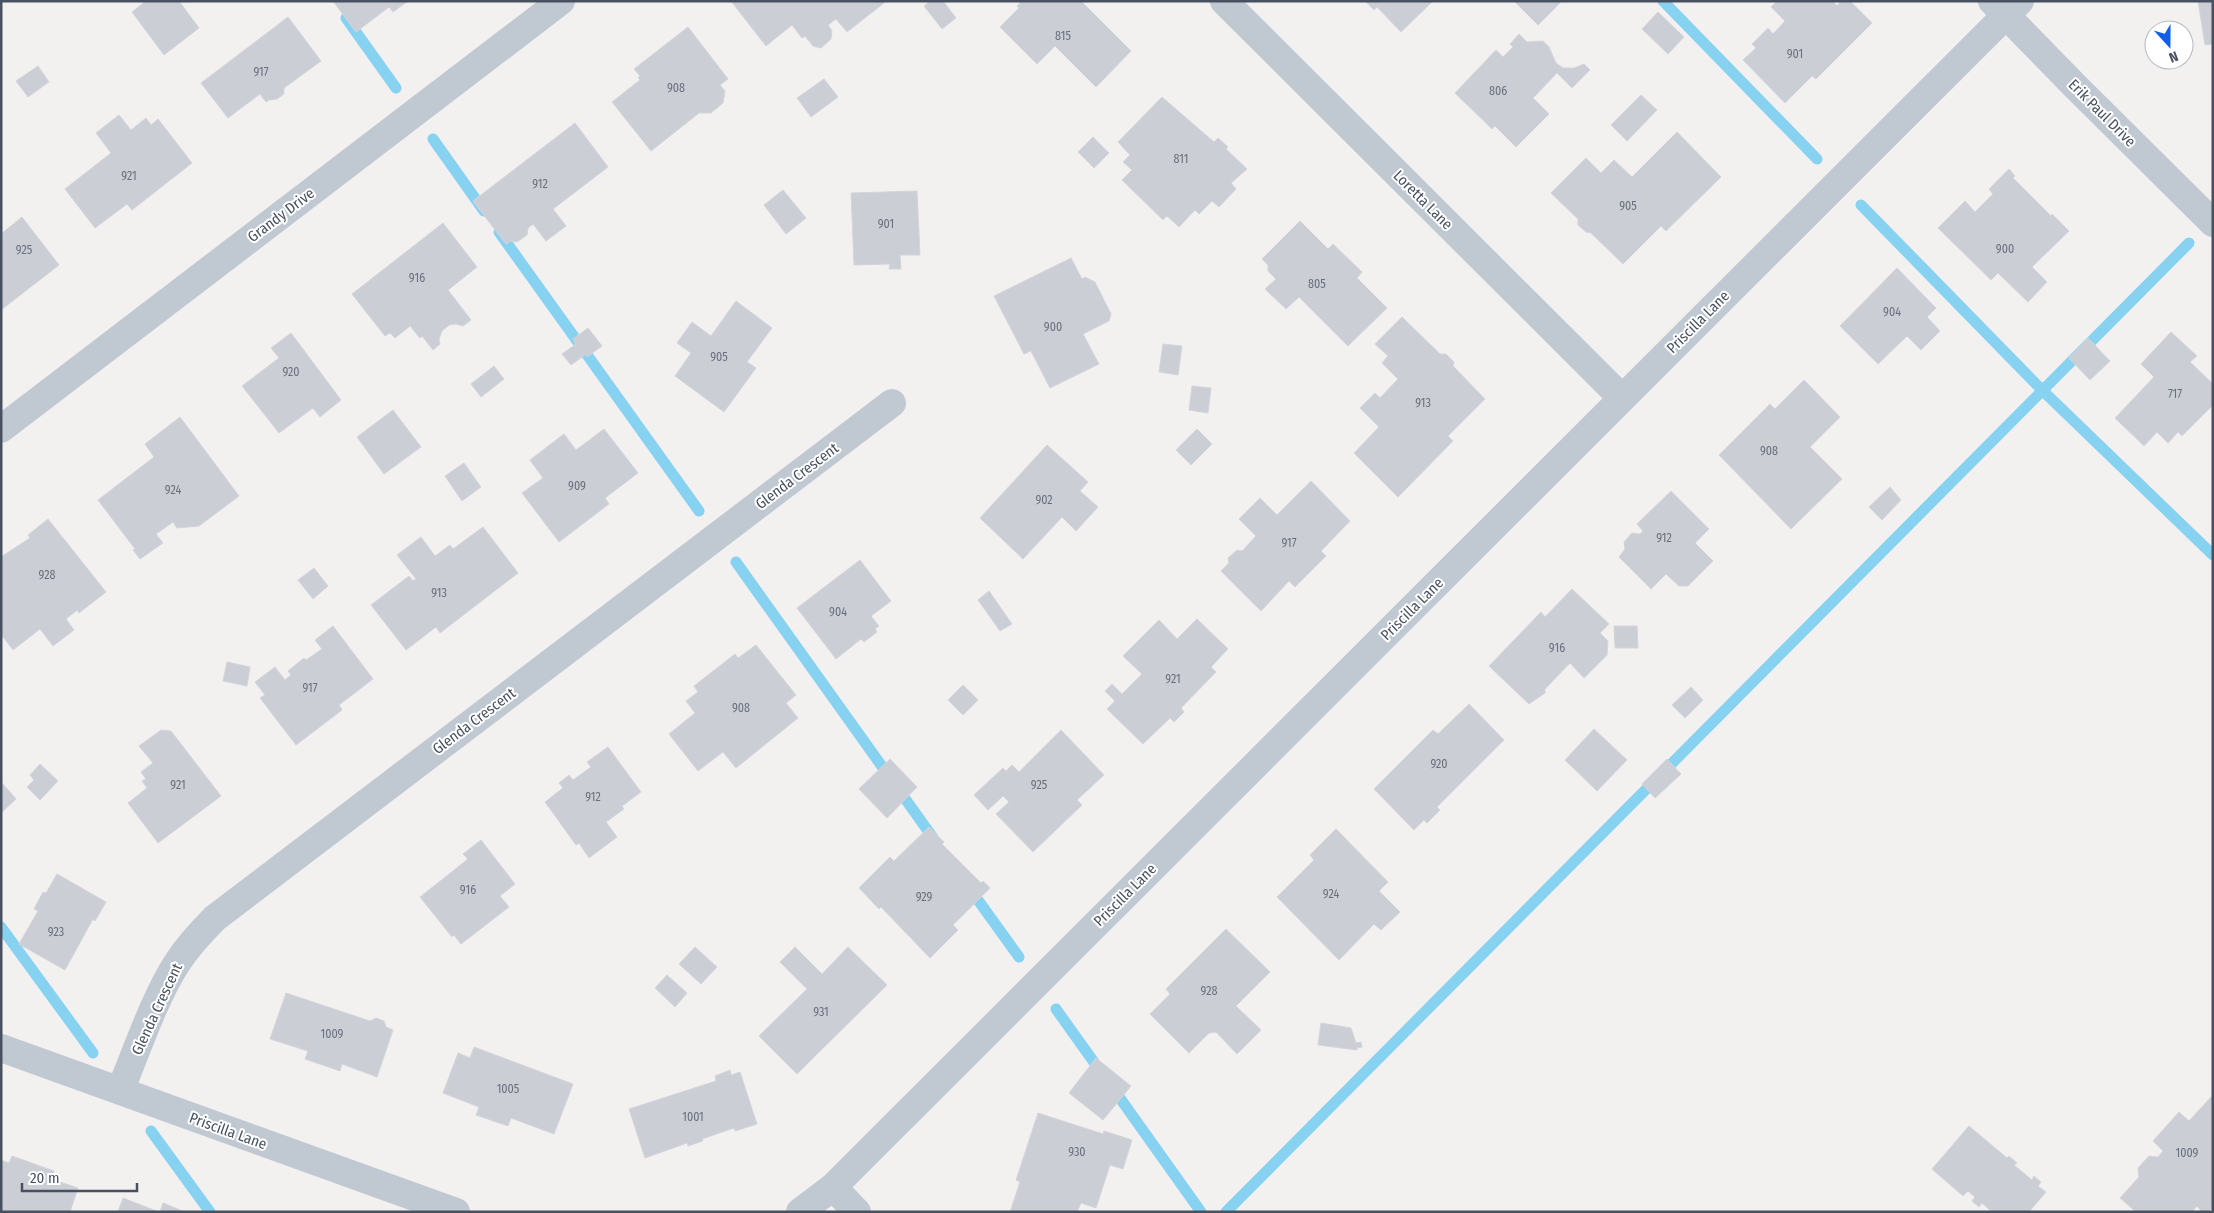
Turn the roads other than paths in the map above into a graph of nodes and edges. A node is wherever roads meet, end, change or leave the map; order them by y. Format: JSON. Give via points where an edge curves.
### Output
{"nodes":[{"id":1,"x":561,"y":1,"type":"edge"},
{"id":2,"x":1224,"y":1,"type":"edge"},
{"id":3,"x":2006,"y":6,"type":"edge"},
{"id":4,"x":2213,"y":223,"type":"edge"},
{"id":5,"x":1622,"y":398,"type":"junction"},
{"id":6,"x":892,"y":403,"type":"dead end"},
{"id":7,"x":1,"y":429,"type":"edge"},
{"id":8,"x":1,"y":1048,"type":"edge"},
{"id":9,"x":120,"y":1091,"type":"junction"},
{"id":10,"x":833,"y":1187,"type":"junction"},
{"id":11,"x":456,"y":1212,"type":"edge"},
{"id":12,"x":800,"y":1212,"type":"edge"},
{"id":13,"x":857,"y":1212,"type":"edge"}],
"edges":[{"from":1,"to":7,"type":"street","name":"Grandy Drive"},
{"from":2,"to":5,"type":"street","name":"Loretta Lane"},
{"from":3,"to":4,"type":"street","name":"Erik Paul Drive","via":[[2074,86]]},
{"from":3,"to":5,"type":"street","name":"Priscilla Lane"},
{"from":5,"to":10,"type":"street","name":"Priscilla Lane"},
{"from":6,"to":9,"type":"street","name":"Glenda Crescent","via":[[215,918],[193,941],[162,990]]},
{"from":8,"to":9,"type":"street","name":"Priscilla Lane"},
{"from":9,"to":11,"type":"street","name":"Priscilla Lane"},
{"from":10,"to":12,"type":"street","name":"Priscilla Lane"},
{"from":10,"to":13,"type":"street"}]}
